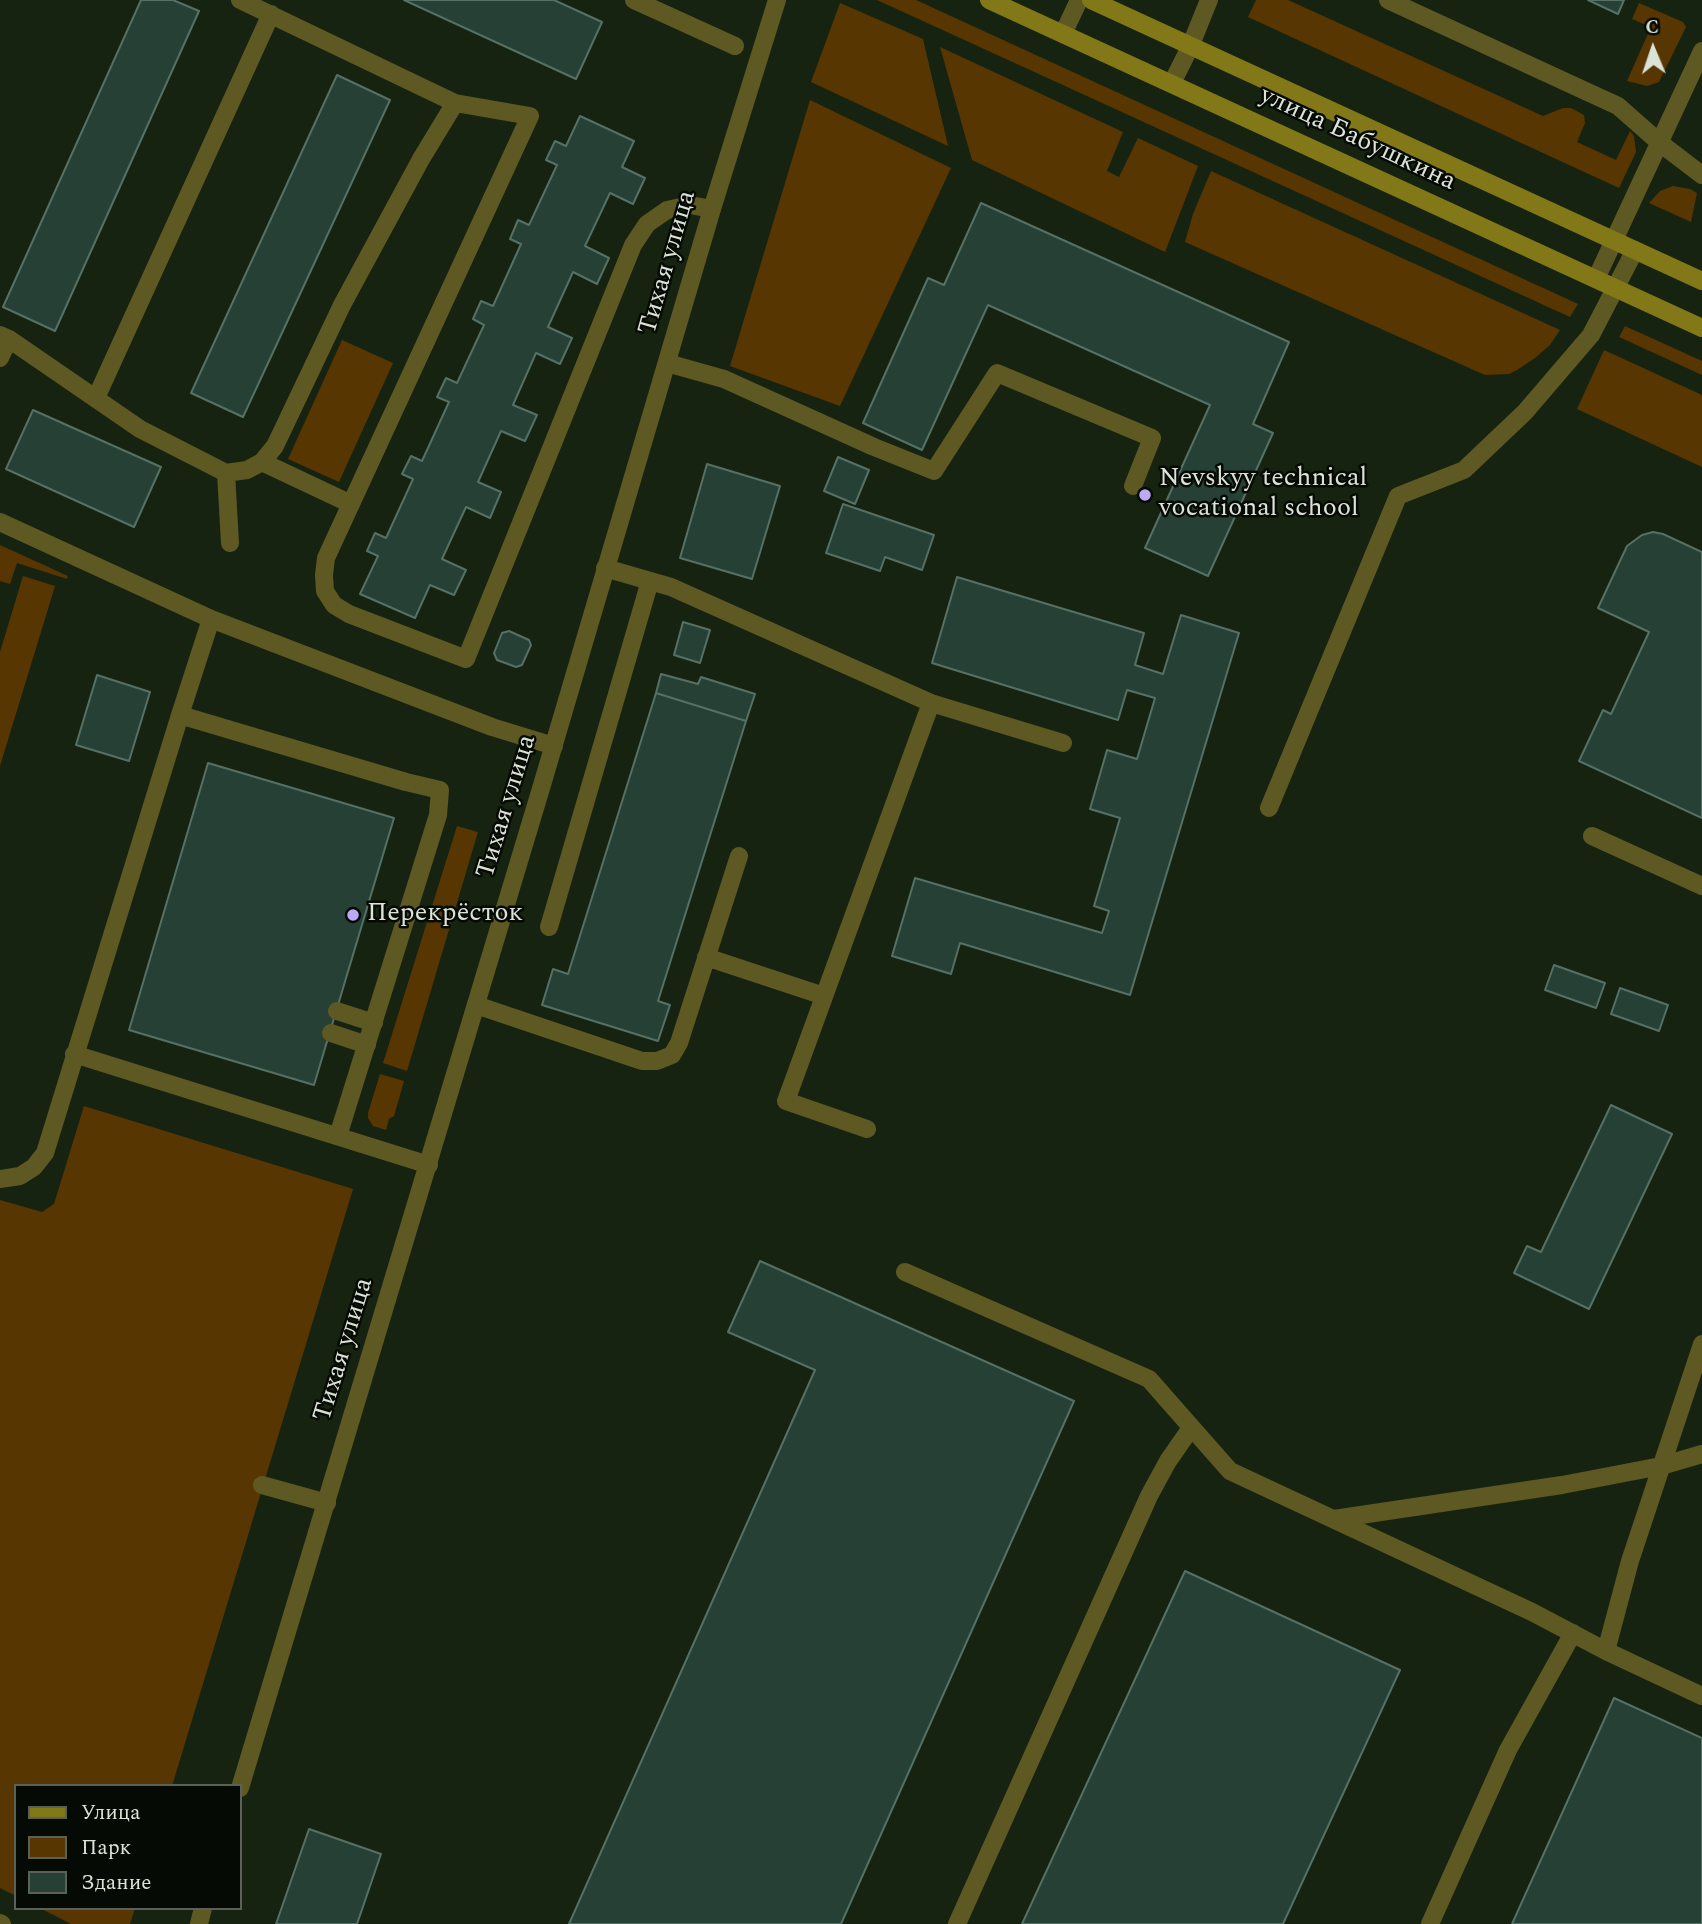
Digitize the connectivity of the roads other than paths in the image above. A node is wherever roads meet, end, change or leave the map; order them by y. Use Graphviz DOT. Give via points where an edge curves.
graph roads {
  1 [pos="240,0"];
  2 [pos="634,0"];
  3 [pos="777,0"];
  4 [pos="989,0"];
  5 [pos="1079,0"];
  6 [pos="1091,0"];
  7 [pos="1209,0"];
  8 [pos="1388,0"];
  9 [pos="271,14"];
  10 [pos="1063,33"];
  11 [pos="735,46"];
  12 [pos="1190,47"];
  13 [pos="1702,51"];
  14 [pos="1172,83"];
  15 [pos="455,103"];
  16 [pos="1660,142"];
  17 [pos="1702,175"];
  18 [pos="712,209"];
  19 [pos="1614,240"];
  20 [pos="1635,250"];
  21 [pos="1596,279"];
  22 [pos="1702,281"];
  23 [pos="1616,288"];
  24 [pos="1702,328"];
  25 [pos="4,337"];
  26 [pos="0,358"];
  27 [pos="667,363"];
  28 [pos="96,398"];
  29 [pos="262,462"];
  30 [pos="226,473"];
  31 [pos="1133,486"];
  32 [pos="351,504"];
  33 [pos="0,522"];
  34 [pos="230,543"];
  35 [pos="605,568"];
  36 [pos="650,581"];
  37 [pos="211,619"];
  38 [pos="931,703"];
  39 [pos="180,715"];
  40 [pos="1063,743"];
  41 [pos="554,746"];
  42 [pos="1269,808"];
  43 [pos="1592,836"];
  44 [pos="739,856"];
  45 [pos="1702,886"];
  46 [pos="549,927"];
  47 [pos="706,957"];
  48 [pos="824,996"];
  49 [pos="476,1005"];
  50 [pos="337,1011"];
  51 [pos="374,1023"];
  52 [pos="331,1033"];
  53 [pos="367,1045"];
  54 [pos="74,1054"];
  55 [pos="867,1129"];
  56 [pos="338,1136"];
  57 [pos="429,1165"];
  58 [pos="0,1179"];
  59 [pos="905,1272"];
  60 [pos="1702,1344"];
  61 [pos="1191,1428"];
  62 [pos="1702,1454"];
  63 [pos="1661,1466"];
  64 [pos="262,1485"];
  65 [pos="327,1503"];
  66 [pos="1333,1519"];
  67 [pos="1573,1633"];
  68 [pos="1605,1651"];
  69 [pos="1702,1696"];
  70 [pos="241,1784"];
  71 [pos="957,1924"];
  72 [pos="1430,1924"];
  1 -- 9 [label="street"];
  2 -- 11 [label="street"];
  3 -- 18 [label="street, Тихая улица"];
  4 -- 10 [label="main road, улица Бабушкина"];
  5 -- 10 [label="street"];
  6 -- 12 [label="main road, улица Бабушкина"];
  7 -- 12 [label="street"];
  8 -- 16 [label="street" via="1618,106"];
  9 -- 15 [label="street"];
  9 -- 28 [label="street"];
  10 -- 14 [label="main road, улица Бабушкина"];
  12 -- 14 [label="street"];
  12 -- 19 [label="main road, улица Бабушкина"];
  13 -- 16 [label="street"];
  14 -- 21 [label="main road, улица Бабушкина"];
  15 -- 29 [label="street" via="342,304 275,446"];
  15 -- 32 [label="street" via="530,116"];
  16 -- 17 [label="street"];
  16 -- 19 [label="street"];
  18 -- 27 [label="street, Тихая улица"];
  18 -- 32 [label="street" via="690,205 667,210 647,224 633,245 466,659 334,605 325,591 326,558"];
  19 -- 20 [label="main road, улица Бабушкина"];
  19 -- 21 [label="street"];
  20 -- 22 [label="main road, улица Бабушкина"];
  20 -- 23 [label="street"];
  21 -- 23 [label="main road, улица Бабушкина"];
  23 -- 24 [label="main road, улица Бабушкина"];
  23 -- 42 [label="street" via="1591,335 1525,412 1464,470 1398,496"];
  25 -- 26 [label="street"];
  25 -- 28 [label="street"];
  27 -- 31 [label="street" via="724,379 934,471 997,373 1152,438"];
  27 -- 35 [label="street, Тихая улица"];
  28 -- 30 [label="street" via="140,429"];
  29 -- 30 [label="street"];
  29 -- 32 [label="street"];
  30 -- 34 [label="street"];
  33 -- 37 [label="street"];
  35 -- 36 [label="street"];
  35 -- 41 [label="street, Тихая улица"];
  36 -- 38 [label="street"];
  36 -- 46 [label="street"];
  37 -- 39 [label="street"];
  37 -- 41 [label="street" via="492,727"];
  38 -- 40 [label="street"];
  38 -- 48 [label="street"];
  39 -- 51 [label="street" via="440,790 438,815"];
  39 -- 54 [label="street"];
  41 -- 49 [label="street, Тихая улица"];
  43 -- 45 [label="street"];
  44 -- 47 [label="street"];
  47 -- 48 [label="street"];
  47 -- 49 [label="street" via="679,1044 672,1055 657,1061"];
  48 -- 55 [label="street" via="786,1101"];
  49 -- 57 [label="street, Тихая улица"];
  50 -- 51 [label="street"];
  51 -- 53 [label="street"];
  52 -- 53 [label="street"];
  53 -- 56 [label="street"];
  54 -- 56 [label="street"];
  54 -- 58 [label="street" via="45,1153 20,1177"];
  56 -- 57 [label="street"];
  57 -- 65 [label="street, Тихая улица"];
  59 -- 61 [label="street" via="1149,1379"];
  60 -- 63 [label="street"];
  61 -- 66 [label="street" via="1230,1471"];
  61 -- 71 [label="street" via="1149,1496"];
  62 -- 63 [label="street"];
  63 -- 66 [label="street"];
  63 -- 68 [label="street"];
  64 -- 65 [label="street"];
  65 -- 70 [label="street, Тихая улица"];
  66 -- 67 [label="street"];
  67 -- 68 [label="street"];
  67 -- 72 [label="street" via="1508,1750"];
  68 -- 69 [label="street"];
}
